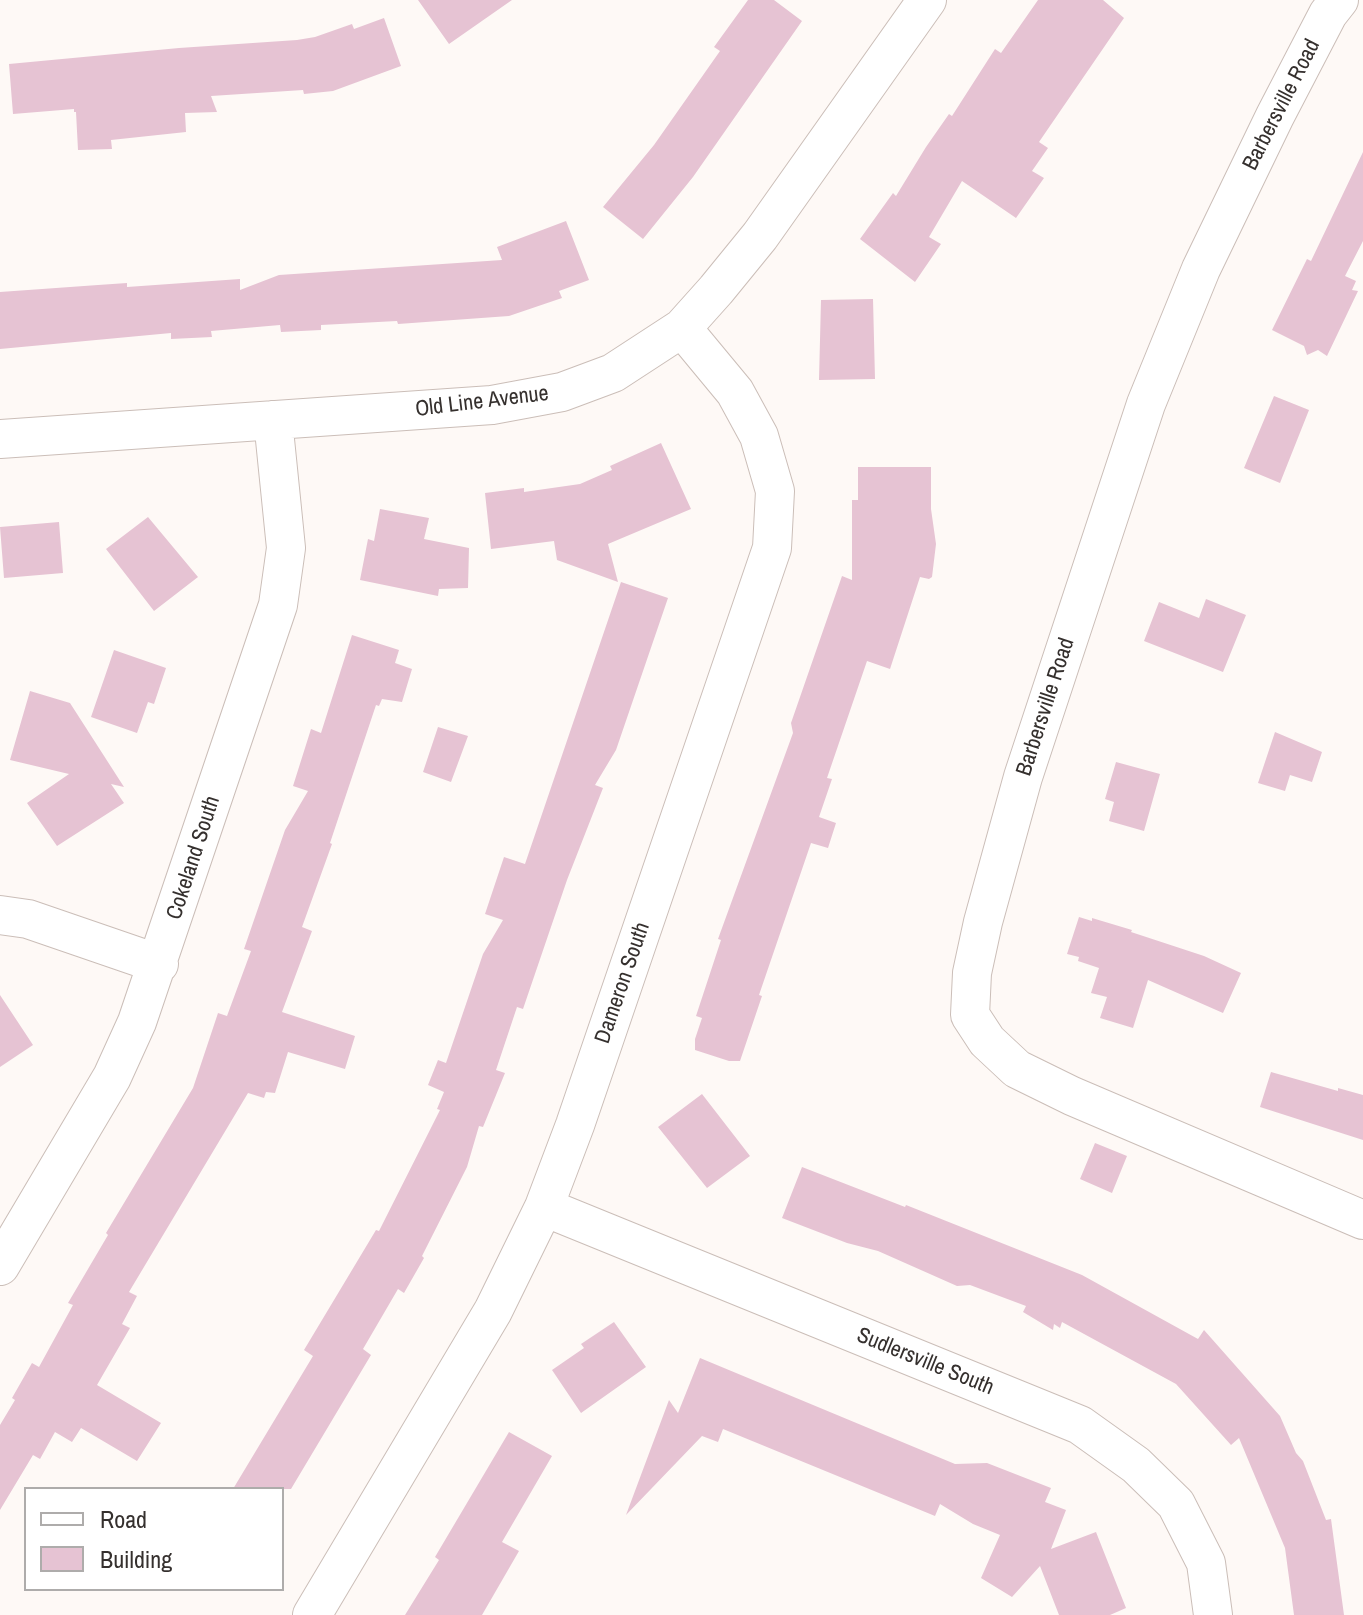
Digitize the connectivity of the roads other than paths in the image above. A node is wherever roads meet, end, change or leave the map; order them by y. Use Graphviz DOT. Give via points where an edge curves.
graph roads {
  1 [pos="927,0"];
  2 [pos="1339,0"];
  3 [pos="682,328"];
  4 [pos="273,420"];
  5 [pos="0,439"];
  6 [pos="0,915"];
  7 [pos="159,964"];
  8 [pos="544,1207"];
  9 [pos="1363,1220"];
  10 [pos="0,1266"];
  11 [pos="312,1615"];
  12 [pos="1213,1615"];
  1 -- 3 [label="street, Old Line Avenue" via="760,236"];
  2 -- 9 [label="street, Barbersville Road" via="1201,269 1146,404 1023,777 977,947 970,1015 987,1041 1017,1069"];
  3 -- 4 [label="street, Old Line Avenue" via="613,373 562,392 492,405"];
  3 -- 8 [label="street, Dameron South" via="735,392 759,436 775,491 772,548"];
  4 -- 5 [label="street, Old Line Avenue"];
  4 -- 7 [label="street, Cokeland South" via="286,548 278,605"];
  6 -- 7 [label="street" via="28,919"];
  7 -- 10 [label="street, Cokeland South" via="112,1077"];
  8 -- 11 [label="street, Dameron South" via="493,1311"];
  8 -- 12 [label="street, Sudlersville South" via="1080,1425 1136,1465 1176,1504 1206,1563"];
}
